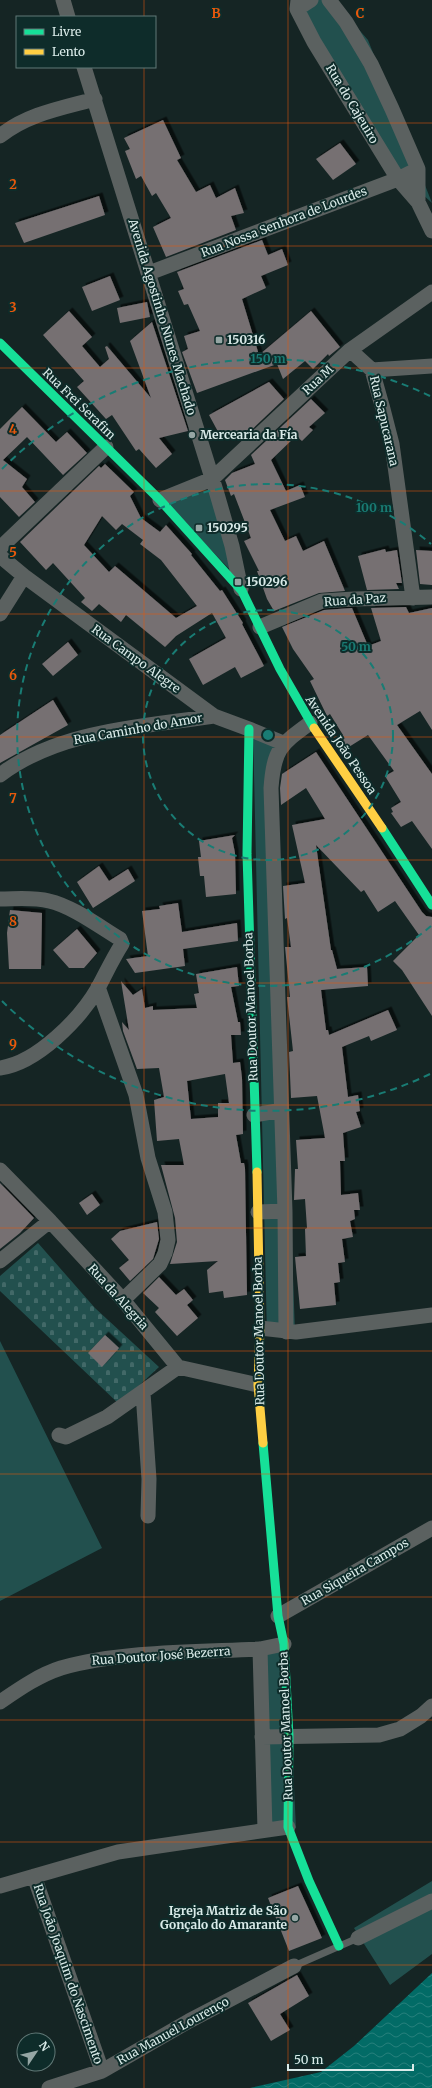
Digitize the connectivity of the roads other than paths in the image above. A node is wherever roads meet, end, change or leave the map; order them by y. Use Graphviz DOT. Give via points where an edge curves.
graph roads {
  1 [pos="63,0"];
  2 [pos="311,0"];
  3 [pos="329,0"];
  4 [pos="297,5"];
  5 [pos="68,16"];
  6 [pos="84,68"];
  7 [pos="95,99"];
  8 [pos="0,136"];
  9 [pos="418,169"];
  10 [pos="398,179"];
  11 [pos="418,202"];
  12 [pos="432,232"];
  13 [pos="149,273"];
  14 [pos="432,292"];
  15 [pos="0,343"];
  16 [pos="350,350"];
  17 [pos="432,366"];
  18 [pos="372,370"];
  19 [pos="106,447"];
  20 [pos="212,479"];
  21 [pos="160,500"];
  22 [pos="0,548"];
  23 [pos="0,556"];
  24 [pos="24,576"];
  25 [pos="242,591"];
  26 [pos="432,597"];
  27 [pos="413,598"];
  28 [pos="0,614"];
  29 [pos="260,627"];
  30 [pos="214,716"];
  31 [pos="310,723"];
  32 [pos="249,729"];
  33 [pos="283,743"];
  34 [pos="0,775"];
  35 [pos="0,898"];
  36 [pos="432,905"];
  37 [pos="98,987"];
  38 [pos="278,1010"];
  39 [pos="251,1013"];
  40 [pos="0,1068"];
  41 [pos="282,1110"];
  42 [pos="254,1115"];
  43 [pos="0,1170"];
  44 [pos="285,1211"];
  45 [pos="258,1212"];
  46 [pos="50,1221"];
  47 [pos="0,1261"];
  48 [pos="123,1300"];
  49 [pos="432,1315"];
  50 [pos="260,1328"];
  51 [pos="286,1332"];
  52 [pos="178,1366"];
  53 [pos="258,1385"];
  54 [pos="143,1393"];
  55 [pos="59,1435"];
  56 [pos="148,1516"];
  57 [pos="432,1528"];
  58 [pos="278,1616"];
  59 [pos="284,1644"];
  60 [pos="260,1649"];
  61 [pos="0,1702"];
  62 [pos="432,1706"];
  63 [pos="289,1736"];
  64 [pos="262,1737"];
  65 [pos="288,1827"];
  66 [pos="265,1830"];
  67 [pos="34,1876"];
  68 [pos="0,1886"];
  69 [pos="432,1901"];
  70 [pos="358,1938"];
  71 [pos="339,1946"];
  72 [pos="294,1966"];
  73 [pos="102,2071"];
  74 [pos="49,2088"];
  1 -- 5 [label="street"];
  2 -- 4 [label="street"];
  3 -- 9 [label="street, Rua do Cajeuiro" via="346,22 371,64"];
  4 -- 10 [label="street, Rua do Cajeuiro" via="333,74"];
  6 -- 7 [label="street, Avenida Agostinho Nunes Machado"];
  7 -- 8 [label="street" via="44,112"];
  7 -- 13 [label="street, Avenida Agostinho Nunes Machado"];
  9 -- 10 [label="street, Rua Nossa Senhora de Lourdes"];
  9 -- 11 [label="street, Rua do Cajeuiro"];
  10 -- 11 [label="street, Rua do Cajeuiro"];
  10 -- 13 [label="street, Rua Nossa Senhora de Lourdes"];
  11 -- 12 [label="street, Rua do Cajeuiro"];
  13 -- 20 [label="street, Avenida Agostinho Nunes Machado"];
  14 -- 16 [label="street, Rua M"];
  15 -- 19 [label="street, Rua Frei Serafim"];
  16 -- 18 [label="street, Rua Sapucarana"];
  16 -- 20 [label="street, Rua M"];
  17 -- 18 [label="street"];
  18 -- 27 [label="street, Rua Sapucarana" via="392,444"];
  19 -- 21 [label="street, Rua Frei Serafim"];
  19 -- 22 [label="street"];
  20 -- 21 [label="street"];
  20 -- 25 [label="street, Avenida Agostinho Nunes Machado"];
  21 -- 25 [label="street, Avenida João Pessoa"];
  23 -- 24 [label="street, Rua Campo Alegre"];
  24 -- 28 [label="street"];
  24 -- 30 [label="street, Rua Campo Alegre"];
  25 -- 29 [label="street, Avenida João Pessoa"];
  26 -- 27 [label="street, Rua da Paz"];
  27 -- 29 [label="street, Rua da Paz" via="322,601"];
  29 -- 31 [label="street, Avenida João Pessoa" via="280,670"];
  30 -- 32 [label="street, Rua Campo Alegre"];
  30 -- 34 [label="street, Rua Caminho do Amor" via="81,737 18,761"];
  31 -- 33 [label="street"];
  31 -- 36 [label="street, Avenida João Pessoa" via="350,779"];
  32 -- 33 [label="street, Rua Campo Alegre"];
  32 -- 39 [label="street, Rua Doutor Manoel Borba" via="247,854"];
  33 -- 38 [label="street" via="275,761 270,788"];
  35 -- 37 [label="street" via="51,901 120,940 122,944"];
  37 -- 40 [label="street" via="72,1022 59,1034 31,1057"];
  37 -- 48 [label="street" via="136,1095 148,1158 165,1212 168,1240 160,1264"];
  38 -- 39 [label="street"];
  38 -- 41 [label="street"];
  39 -- 42 [label="street, Rua Doutor Manoel Borba"];
  41 -- 42 [label="street"];
  41 -- 44 [label="street"];
  42 -- 45 [label="street, Rua Doutor Manoel Borba"];
  43 -- 46 [label="street, Rua da Alegria"];
  44 -- 45 [label="street"];
  44 -- 51 [label="street"];
  45 -- 50 [label="street, Rua Doutor Manoel Borba"];
  46 -- 47 [label="street"];
  46 -- 48 [label="street, Rua da Alegria"];
  48 -- 52 [label="street, Rua da Alegria"];
  49 -- 51 [label="street"];
  50 -- 51 [label="street"];
  50 -- 53 [label="street, Rua Doutor Manoel Borba"];
  52 -- 53 [label="street"];
  52 -- 54 [label="street"];
  53 -- 58 [label="street, Rua Doutor Manoel Borba"];
  54 -- 55 [label="street" via="108,1417 66,1437"];
  54 -- 56 [label="street" via="149,1479"];
  57 -- 58 [label="street, Rua Siqueira Campos"];
  58 -- 59 [label="street, Rua Doutor Manoel Borba"];
  59 -- 60 [label="street, Rua Doutor José Bezerra"];
  59 -- 63 [label="street, Rua Doutor Manoel Borba"];
  60 -- 61 [label="street, Rua Doutor José Bezerra" via="97,1660 59,1669 25,1685"];
  60 -- 64 [label="street"];
  62 -- 63 [label="street" via="400,1729 378,1735"];
  63 -- 64 [label="street"];
  63 -- 65 [label="street, Rua Doutor Manoel Borba"];
  64 -- 66 [label="street"];
  65 -- 66 [label="street"];
  65 -- 71 [label="street, Rua Doutor Manoel Borba"];
  66 -- 67 [label="street" via="118,1852"];
  67 -- 68 [label="street"];
  67 -- 73 [label="street, Rua João Joaquim do Nascimento"];
  69 -- 70 [label="street"];
  70 -- 71 [label="lane"];
  71 -- 72 [label="lane"];
  72 -- 73 [label="street, Rua Manuel Lourenço" via="189,2021"];
  73 -- 74 [label="street, Rua Manuel Lourenço"];
}
